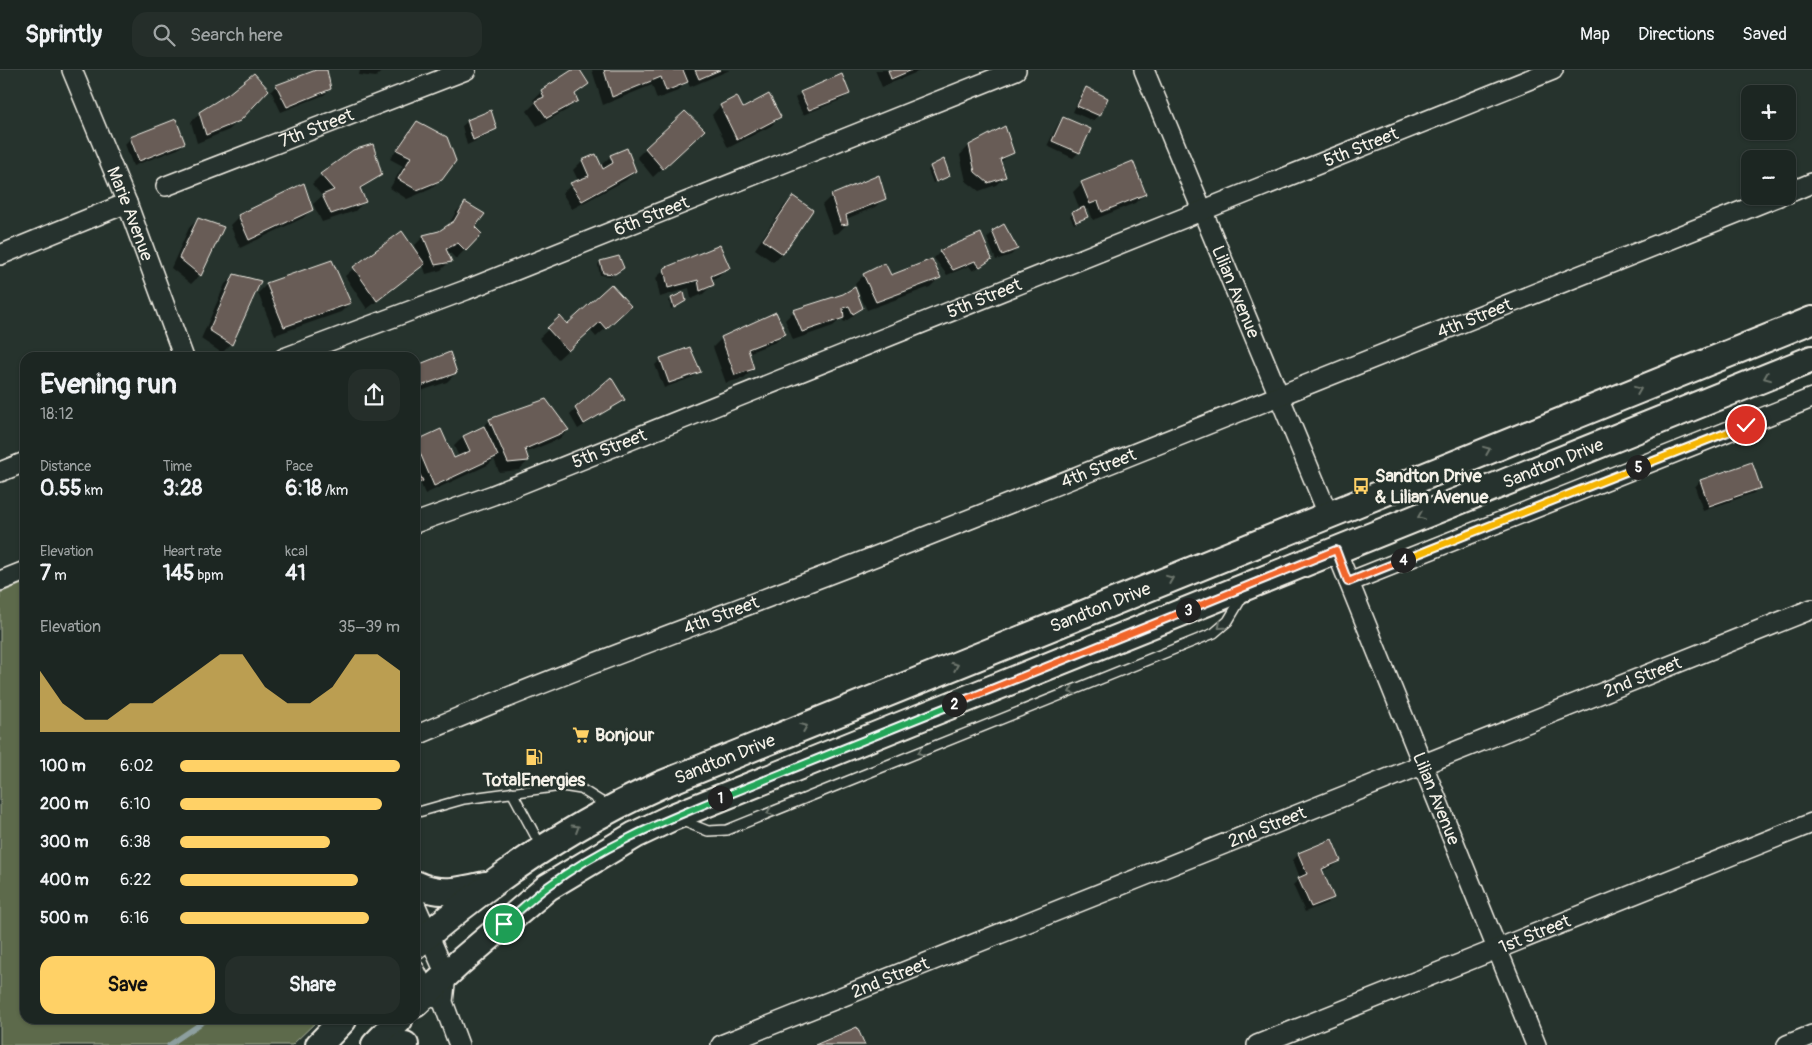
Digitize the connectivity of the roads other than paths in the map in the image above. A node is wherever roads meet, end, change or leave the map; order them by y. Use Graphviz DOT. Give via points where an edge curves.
graph roads {
  1 [pos="72,70"];
  2 [pos="466,70"];
  3 [pos="1016,70"];
  4 [pos="1144,70"];
  5 [pos="1553,70"];
  6 [pos="1812,183"];
  7 [pos="166,186"];
  8 [pos="1796,190"];
  9 [pos="127,203"];
  10 [pos="1756,205"];
  11 [pos="1201,210"];
  12 [pos="0,255"];
  13 [pos="1812,320"];
  14 [pos="182,352"];
  15 [pos="300,352"];
  16 [pos="1812,359"];
  17 [pos="1278,396"];
  18 [pos="1812,398"];
  19 [pos="20,464"];
  20 [pos="0,472"];
  21 [pos="1328,514"];
  22 [pos="420,520"];
  23 [pos="1336,550"];
  24 [pos="20,573"];
  25 [pos="0,581"];
  26 [pos="1348,582"];
  27 [pos="1812,609"];
  28 [pos="420,734"];
  29 [pos="1422,765"];
  30 [pos="512,792"];
  31 [pos="610,808"];
  32 [pos="420,812"];
  33 [pos="1812,823"];
  34 [pos="542,848"];
  35 [pos="491,883"];
  36 [pos="420,886"];
  37 [pos="422,940"];
  38 [pos="1498,948"];
  39 [pos="446,975"];
  40 [pos="420,982"];
  41 [pos="428,1000"];
  42 [pos="339,1024"];
  43 [pos="396,1024"];
  44 [pos="1812,1035"];
  45 [pos="319,1045"];
  46 [pos="375,1045"];
  47 [pos="459,1045"];
  48 [pos="721,1045"];
  49 [pos="1256,1045"];
  50 [pos="1536,1045"];
  51 [pos="1787,1045"];
  1 -- 9 [label="street, Marie Avenue"];
  2 -- 7 [label="street, 7th Street"];
  3 -- 15 [label="street, 6th Street" via="466,290"];
  4 -- 11 [label="street, Lilian Avenue"];
  5 -- 11 [label="street, 5th Street"];
  6 -- 8 [label="street"];
  9 -- 12 [label="street"];
  9 -- 14 [label="street, Marie Avenue"];
  10 -- 17 [label="street, 4th Street"];
  11 -- 17 [label="street, Lilian Avenue"];
  11 -- 22 [label="street, 5th Street" via="492,495"];
  21 -- 13 [label="main road, Sandton Drive, one-way"];
  16 -- 23 [label="main road, Sandton Drive, one-way"];
  17 -- 21 [label="street, Lilian Avenue"];
  17 -- 28 [label="street, 4th Street"];
  18 -- 26 [label="street"];
  19 -- 20 [label="street"];
  31 -- 21 [label="main road, Sandton Drive, one-way"];
  23 -- 26 [label="street, Lilian Avenue"];
  23 -- 39 [label="main road, Sandton Drive, one-way" via="672,817 635,835 548,887"];
  24 -- 25 [label="street"];
  26 -- 29 [label="street, Lilian Avenue"];
  27 -- 29 [label="street, 2nd Street"];
  29 -- 38 [label="street, Lilian Avenue"];
  29 -- 48 [label="street, 2nd Street"];
  30 -- 31 [label="lane" via="572,786"];
  30 -- 32 [label="lane" via="464,799"];
  30 -- 34 [label="lane"];
  34 -- 31 [label="main road, Sandton Drive, one-way"];
  33 -- 38 [label="street, 1st Street"];
  34 -- 35 [label="main road, Sandton Drive"];
  35 -- 36 [label="main road" via="450,892 434,892"];
  35 -- 37 [label="main road, Sandton Drive"];
  37 -- 39 [label="street"];
  38 -- 49 [label="street, 1st Street"];
  38 -- 50 [label="street, Lilian Avenue"];
  39 -- 41 [label="main road, Sandton Drive"];
  40 -- 41 [label="street"];
  41 -- 47 [label="street"];
  42 -- 45 [label="main road"];
  43 -- 46 [label="main road"];
  44 -- 51 [label="street"];
}
